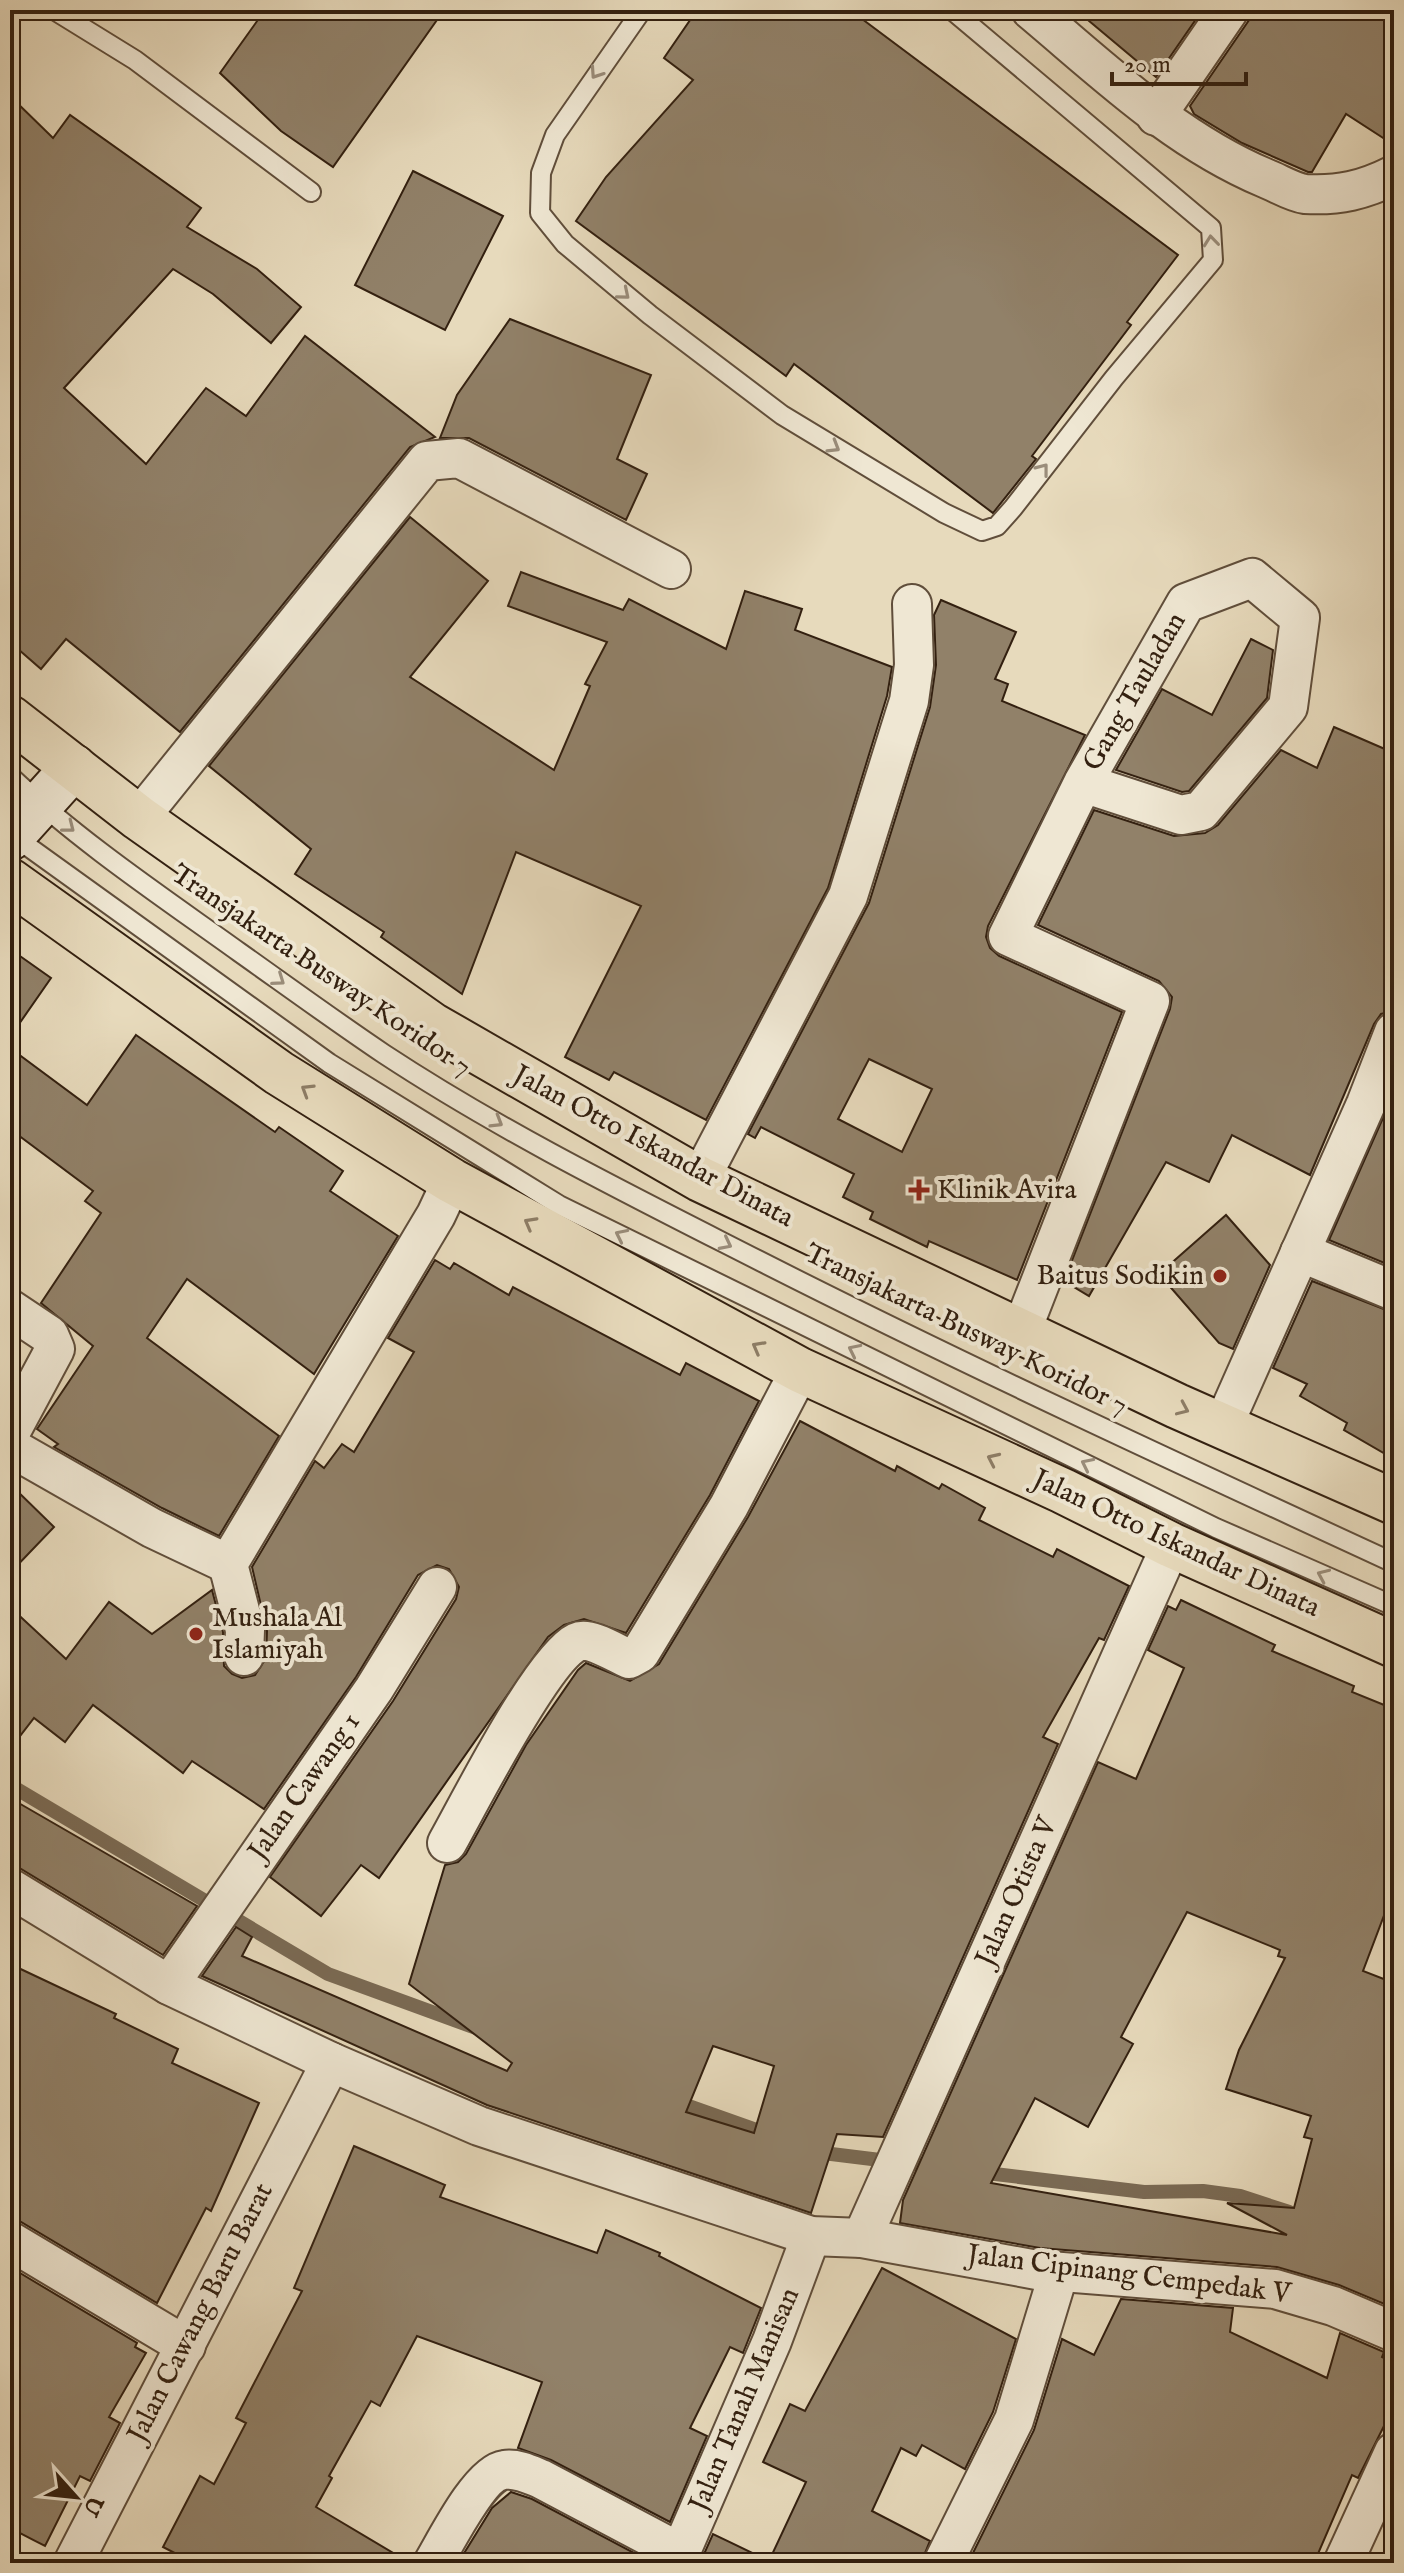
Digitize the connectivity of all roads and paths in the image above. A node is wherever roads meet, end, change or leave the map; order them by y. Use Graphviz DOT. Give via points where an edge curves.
graph roads {
  1 [pos="54,10"];
  2 [pos="642,10"];
  3 [pos="952,10"];
  4 [pos="1031,10"];
  5 [pos="1229,10"];
  6 [pos="1156,116"];
  7 [pos="1394,175"];
  8 [pos="311,192"];
  9 [pos="671,569"];
  10 [pos="912,604"];
  11 [pos="10,718"];
  12 [pos="74,767"];
  13 [pos="1083,783"];
  14 [pos="16,817"];
  15 [pos="139,818"];
  16 [pos="10,881"];
  17 [pos="1394,1032"];
  18 [pos="700,1179"];
  19 [pos="452,1181"];
  20 [pos="1300,1252"];
  21 [pos="1394,1291"];
  22 [pos="10,1309"];
  23 [pos="1021,1332"];
  24 [pos="800,1370"];
  25 [pos="1223,1426"];
  26 [pos="10,1433"];
  27 [pos="10,1447"];
  28 [pos="1394,1502"];
  29 [pos="1171,1545"];
  30 [pos="1394,1563"];
  31 [pos="228,1564"];
  32 [pos="437,1587"];
  33 [pos="1394,1606"];
  34 [pos="1394,1645"];
  35 [pos="244,1656"];
  36 [pos="447,1843"];
  37 [pos="10,1888"];
  38 [pos="169,1985"];
  39 [pos="331,2062"];
  40 [pos="811,2236"];
  41 [pos="862,2238"];
  42 [pos="10,2241"];
  43 [pos="1059,2272"];
  44 [pos="1394,2332"];
  45 [pos="186,2346"];
  46 [pos="1394,2452"];
  47 [pos="678,2558"];
  48 [pos="73,2563"];
  49 [pos="433,2563"];
  50 [pos="943,2563"];
  51 [pos="1343,2563"];
  1 -- 8 [label="lane" via="135,60"];
  2 -- 3 [label="lane, one-way" via="555,135 541,173 540,213 565,244 650,315 782,415 982,531 997,526 1013,508 1213,260 1211,228"];
  4 -- 6 [label="street"];
  5 -- 6 [label="street"];
  6 -- 7 [label="street" via="1234,165 1301,194 1364,190"];
  9 -- 15 [label="street" via="459,458 427,461"];
  10 -- 18 [label="street" via="909,701 848,896"];
  11 -- 12 [label="main road, Jalan Otto Iskandar Dinata"];
  12 -- 14 [label="street"];
  12 -- 15 [label="main road, Jalan Otto Iskandar Dinata"];
  13 -- 13 [label="street, Gang Tauladan" via="1186,603 1252,578 1300,618 1288,707 1201,811 1181,815"];
  13 -- 23 [label="street, Gang Tauladan" via="1008,936 1150,1001"];
  14 -- 30 [label="lane, Transjakarta Busway Koridor 7, one-way" via="139,880 384,1054 509,1130 841,1302"];
  33 -- 14 [label="lane, one-way" via="1216,1528 559,1205 329,1063"];
  15 -- 18 [label="main road, Jalan Otto Iskandar Dinata" via="432,1025"];
  19 -- 16 [label="main road, Jalan Otto Iskandar Dinata, one-way" via="279,1073"];
  17 -- 20 [label="street"];
  18 -- 23 [label="main road, Jalan Otto Iskandar Dinata"];
  24 -- 19 [label="main road, Jalan Otto Iskandar Dinata, one-way"];
  19 -- 31 [label="street"];
  20 -- 21 [label="street"];
  20 -- 25 [label="street"];
  22 -- 26 [label="street" via="49,1335 55,1349"];
  23 -- 25 [label="main road, Jalan Otto Iskandar Dinata, one-way"];
  29 -- 24 [label="main road, Jalan Otto Iskandar Dinata, one-way"];
  24 -- 36 [label="street" via="729,1506 640,1653 629,1659 586,1641 569,1650 538,1685"];
  25 -- 28 [label="main road, Jalan Otto Iskandar Dinata"];
  27 -- 31 [label="street" via="152,1528"];
  29 -- 34 [label="main road, Jalan Otto Iskandar Dinata"];
  29 -- 41 [label="street, Jalan Otista V"];
  31 -- 35 [label="street" via="245,1630"];
  32 -- 38 [label="street, Jalan Cawang 1" via="374,1689"];
  37 -- 38 [label="street"];
  38 -- 39 [label="street"];
  39 -- 40 [label="street" via="479,2126"];
  39 -- 45 [label="street, Jalan Cawang Baru Barat"];
  40 -- 41 [label="street, Jalan Cipinang Cempedak V"];
  40 -- 47 [label="street, Jalan Tanah Manisan" via="772,2341"];
  41 -- 43 [label="street, Jalan Cipinang Cempedak V"];
  42 -- 45 [label="street"];
  43 -- 44 [label="street, Jalan Cipinang Cempedak V" via="1275,2289"];
  43 -- 50 [label="street" via="1014,2420"];
  45 -- 48 [label="street, Jalan Cawang Baru Barat"];
  46 -- 51 [label="street"];
  47 -- 49 [label="street" via="532,2475 504,2470 488,2476"];
}
